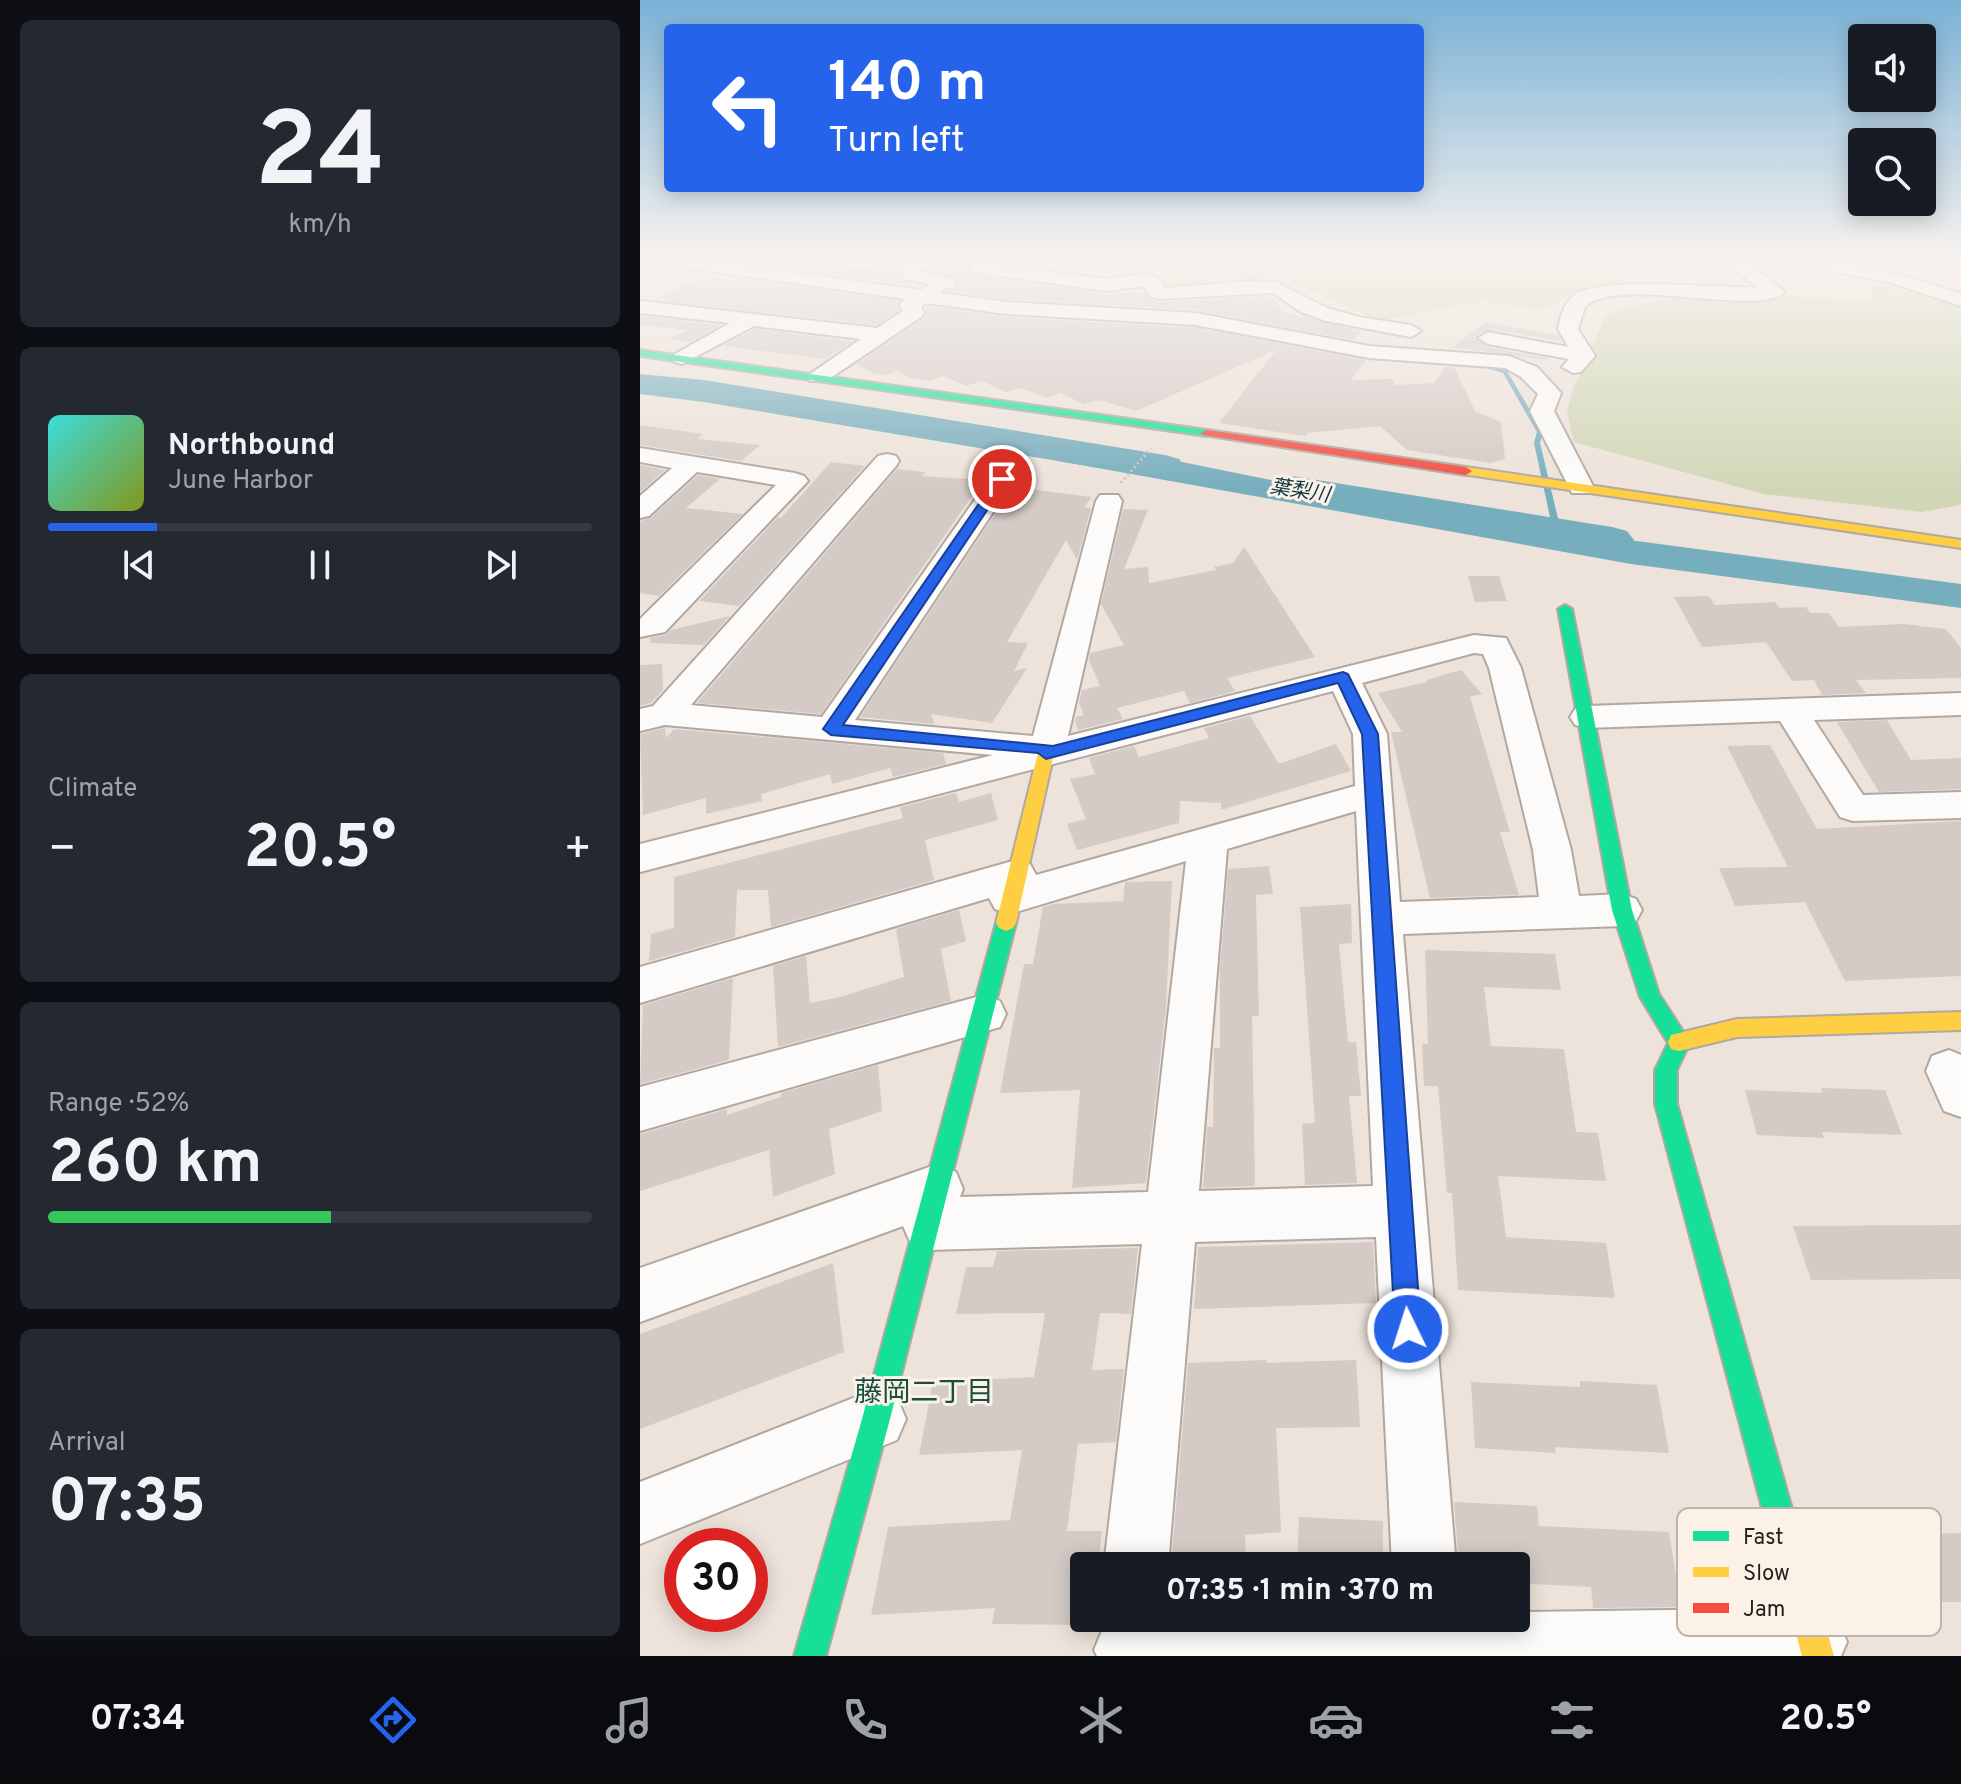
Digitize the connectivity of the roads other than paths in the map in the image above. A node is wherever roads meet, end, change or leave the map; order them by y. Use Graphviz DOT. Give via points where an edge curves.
graph roads {
  1 [pos="725,334"];
  2 [pos="875,334"];
  3 [pos="1276,334"];
  4 [pos="1571,334"];
  5 [pos="881,335"];
  6 [pos="1463,335"];
  7 [pos="640,353"];
  8 [pos="1584,356"];
  9 [pos="682,358"];
  10 [pos="818,376"];
  11 [pos="1550,393"];
  12 [pos="640,455"];
  13 [pos="887,461"];
  14 [pos="692,463"];
  15 [pos="1002,479"];
  16 [pos="1581,488"];
  17 [pos="1115,492"];
  18 [pos="640,510"];
  19 [pos="1961,544"];
  20 [pos="1565,609"];
  21 [pos="640,628"];
  22 [pos="1343,677"];
  23 [pos="1961,704"];
  24 [pos="1790,710"];
  25 [pos="652,717"];
  26 [pos="1587,717"];
  27 [pos="831,729"];
  28 [pos="1046,751"];
  29 [pos="1374,793"];
  30 [pos="1961,805"];
  31 [pos="1208,841"];
  32 [pos="640,858"];
  33 [pos="1013,886"];
  34 [pos="1622,910"];
  35 [pos="1562,913"];
  36 [pos="1381,919"];
  37 [pos="640,985"];
  38 [pos="984,1014"];
  39 [pos="1961,1021"];
  40 [pos="1679,1042"];
  41 [pos="640,1109"];
  42 [pos="933,1206"];
  43 [pos="1400,1211"];
  44 [pos="1172,1217"];
  45 [pos="640,1295"];
  46 [pos="876,1419"];
  47 [pos="1777,1508"];
  48 [pos="640,1513"];
  49 [pos="1137,1552"];
  50 [pos="1423,1552"];
  51 [pos="1429,1632"];
  52 [pos="1128,1641"];
  53 [pos="1816,1649"];
  54 [pos="810,1656"];
  1 -- 9 [label="street"];
  2 -- 5 [label="street"];
  3 -- 11 [label="street" via="1369,352 1509,362 1529,372"];
  4 -- 8 [label="street"];
  5 -- 10 [label="street"];
  6 -- 8 [label="street"];
  7 -- 9 [label="street"];
  8 -- 11 [label="street"];
  9 -- 10 [label="street"];
  10 -- 16 [label="street"];
  11 -- 16 [label="street" via="1542,411"];
  12 -- 14 [label="street"];
  13 -- 25 [label="street"];
  14 -- 18 [label="street"];
  14 -- 21 [label="street" via="795,481 654,625"];
  15 -- 27 [label="street"];
  16 -- 19 [label="street"];
  17 -- 28 [label="street"];
  20 -- 26 [label="street"];
  22 -- 28 [label="street"];
  22 -- 29 [label="street" via="1370,734"];
  22 -- 35 [label="street" via="1474,644 1495,645 1552,850"];
  23 -- 24 [label="street"];
  24 -- 26 [label="street"];
  24 -- 30 [label="street" via="1853,808"];
  25 -- 27 [label="street"];
  26 -- 34 [label="street"];
  27 -- 28 [label="street"];
  28 -- 32 [label="street"];
  28 -- 33 [label="street"];
  29 -- 31 [label="street"];
  29 -- 36 [label="street"];
  31 -- 33 [label="street"];
  31 -- 44 [label="street"];
  33 -- 37 [label="street"];
  33 -- 38 [label="street"];
  34 -- 35 [label="street"];
  34 -- 40 [label="street" via="1650,997"];
  35 -- 36 [label="street"];
  36 -- 43 [label="street"];
  38 -- 41 [label="street"];
  38 -- 42 [label="street"];
  39 -- 40 [label="street" via="1737,1028"];
  40 -- 47 [label="street" via="1666,1070 1666,1104"];
  42 -- 44 [label="street"];
  42 -- 45 [label="street"];
  42 -- 46 [label="street"];
  43 -- 44 [label="street"];
  43 -- 50 [label="street"];
  44 -- 49 [label="street"];
  46 -- 48 [label="street"];
  46 -- 54 [label="street"];
  51 -- 52 [label="street"];
  51 -- 53 [label="street"];
}
